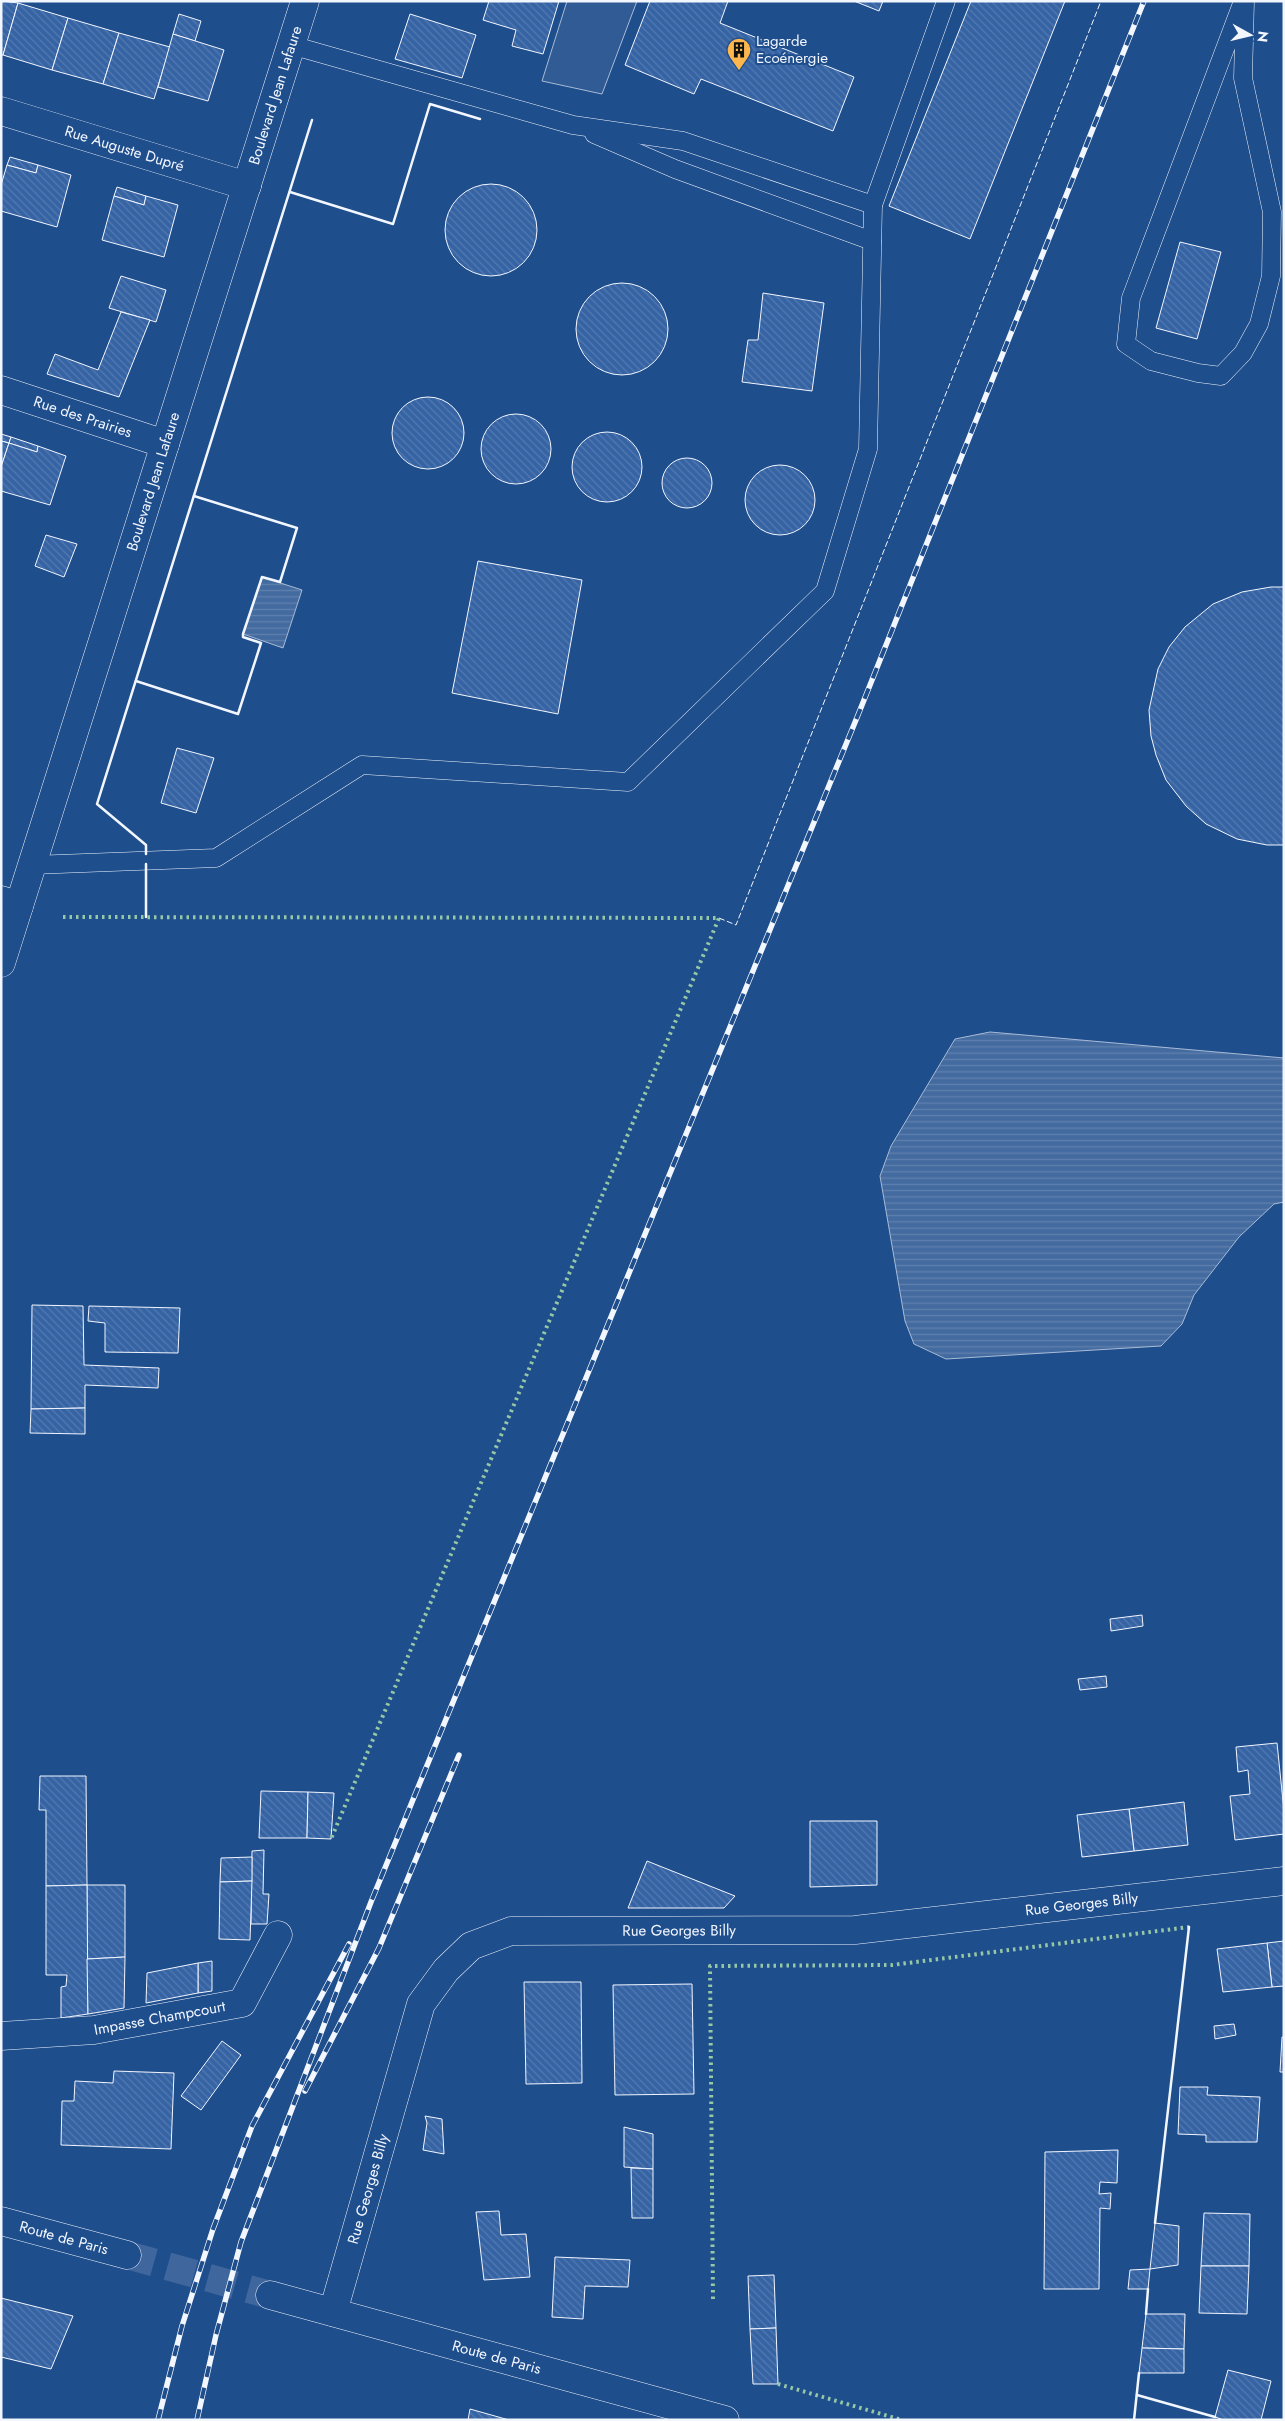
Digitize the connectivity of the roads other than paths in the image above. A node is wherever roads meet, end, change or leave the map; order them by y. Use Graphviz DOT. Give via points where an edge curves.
graph roads {
  1 [pos="305,1"];
  2 [pos="946,1"];
  3 [pos="1244,1"];
  4 [pos="291,46"];
  5 [pos="1,111"];
  6 [pos="573,125"];
  7 [pos="246,186"];
  8 [pos="873,205"];
  9 [pos="872,241"];
  10 [pos="1,390"];
  11 [pos="165,444"];
  12 [pos="32,864"];
  13 [pos="10,903"];
  14 [pos="1,963"];
  15 [pos="1284,1881"];
  16 [pos="278,1936"];
  17 [pos="1,2036"];
  18 [pos="1,2221"];
  19 [pos="127,2255"];
  20 [pos="270,2295"];
  21 [pos="333,2312"];
  22 [pos="724,2420"];
  1 -- 4 [label="street, Boulevard Jean Lafaure"];
  2 -- 8 [label="lane"];
  3 -- 3 [label="lane" via="1243,78 1272,212 1271,276 1258,324 1243,353 1221,376 1151,361 1126,344 1131,298"];
  4 -- 6 [label="lane"];
  4 -- 7 [label="street, Boulevard Jean Lafaure"];
  5 -- 7 [label="street, Rue Auguste Dupré"];
  6 -- 8 [label="lane" via="683,141"];
  6 -- 9 [label="lane" via="675,169"];
  7 -- 11 [label="street, Boulevard Jean Lafaure"];
  8 -- 9 [label="lane"];
  9 -- 12 [label="lane" via="868,449 825,590 628,782 362,765 216,858"];
  10 -- 11 [label="street, Rue des Prairies"];
  11 -- 12 [label="street, Boulevard Jean Lafaure"];
  12 -- 13 [label="street, Boulevard Jean Lafaure"];
  13 -- 14 [label="street, Boulevard Jean Lafaure"];
  15 -- 21 [label="street, Rue Georges Billy" via="855,1930 511,1931 471,1946 446,1970 422,2004"];
  16 -- 17 [label="street, Impasse Champcourt" via="242,2003 94,2030"];
  18 -- 19 [label="street, Route de Paris"];
  20 -- 21 [label="street, Route de Paris"];
  21 -- 22 [label="street, Route de Paris"];
}
